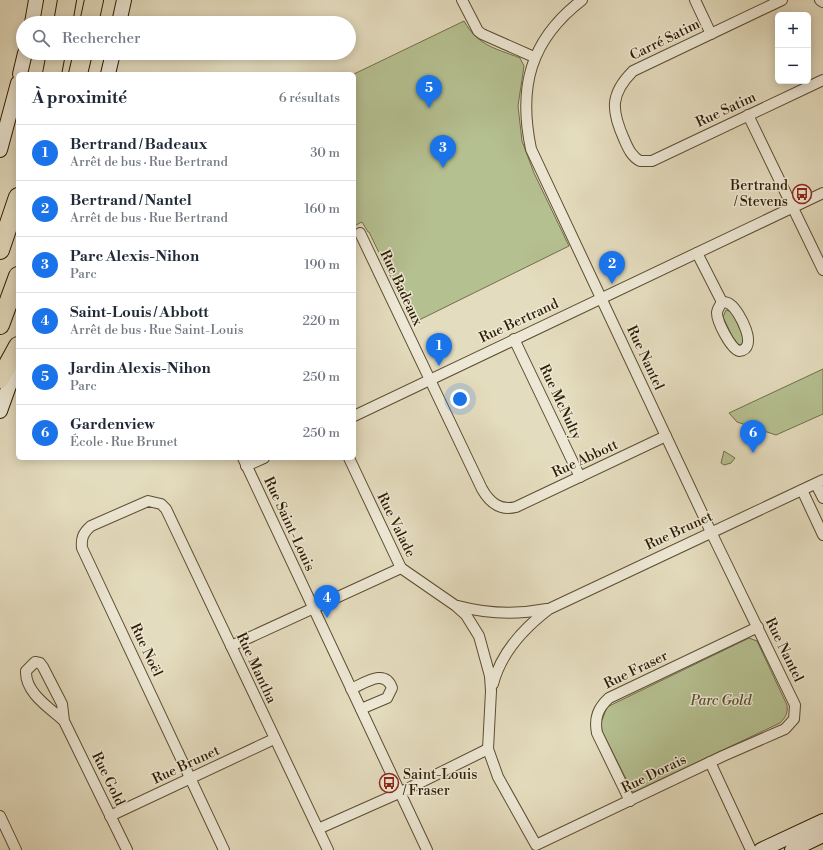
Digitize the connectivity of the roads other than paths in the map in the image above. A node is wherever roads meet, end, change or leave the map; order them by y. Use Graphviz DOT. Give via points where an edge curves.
graph roads {
  1 [pos="36,0"];
  2 [pos="67,0"];
  3 [pos="94,0"];
  4 [pos="124,0"];
  5 [pos="462,0"];
  6 [pos="582,0"];
  7 [pos="694,0"];
  8 [pos="782,0"];
  9 [pos="820,0"];
  10 [pos="823,2"];
  11 [pos="33,16"];
  12 [pos="64,16"];
  13 [pos="91,16"];
  14 [pos="121,16"];
  15 [pos="711,34"];
  16 [pos="534,57"];
  17 [pos="23,60"];
  18 [pos="55,60"];
  19 [pos="81,60"];
  20 [pos="111,60"];
  21 [pos="20,72"];
  22 [pos="52,72"];
  23 [pos="78,72"];
  24 [pos="108,72"];
  25 [pos="823,80"];
  26 [pos="16,90"];
  27 [pos="748,115"];
  28 [pos="1,143"];
  29 [pos="640,161"];
  30 [pos="823,192"];
  31 [pos="16,203"];
  32 [pos="792,207"];
  33 [pos="360,233"];
  34 [pos="0,250"];
  35 [pos="697,253"];
  36 [pos="823,270"];
  37 [pos="16,281"];
  38 [pos="602,298"];
  39 [pos="722,302"];
  40 [pos="0,325"];
  41 [pos="514,339"];
  42 [pos="16,350"];
  43 [pos="16,367"];
  44 [pos="0,379"];
  45 [pos="430,380"];
  46 [pos="0,411"];
  47 [pos="356,415"];
  48 [pos="666,436"];
  49 [pos="254,460"];
  50 [pos="350,460"];
  51 [pos="244,462"];
  52 [pos="580,477"];
  53 [pos="820,482"];
  54 [pos="802,490"];
  55 [pos="823,498"];
  56 [pos="155,502"];
  57 [pos="516,507"];
  58 [pos="711,532"];
  59 [pos="823,535"];
  60 [pos="401,568"];
  61 [pos="456,606"];
  62 [pos="313,607"];
  63 [pos="549,609"];
  64 [pos="758,628"];
  65 [pos="231,646"];
  66 [pos="351,689"];
  67 [pos="491,691"];
  68 [pos="361,709"];
  69 [pos="64,721"];
  70 [pos="785,729"];
  71 [pos="274,739"];
  72 [pos="488,749"];
  73 [pos="710,762"];
  74 [pos="191,778"];
  75 [pos="399,793"];
  76 [pos="630,801"];
  77 [pos="0,816"];
  78 [pos="110,816"];
  79 [pos="823,821"];
  80 [pos="318,829"];
  81 [pos="823,835"];
  82 [pos="536,845"];
  83 [pos="16,850"];
  84 [pos="127,850"];
  85 [pos="224,850"];
  86 [pos="328,850"];
  87 [pos="427,850"];
  88 [pos="751,850"];
  89 [pos="761,850"];
  90 [pos="792,850"];
  1 -- 11 [label="main road"];
  2 -- 12 [label="highway"];
  3 -- 13 [label="highway"];
  4 -- 14 [label="main road"];
  5 -- 16 [label="street" via="482,34"];
  6 -- 16 [label="street, Rue Nantel" via="556,23"];
  7 -- 15 [label="street"];
  8 -- 15 [label="street, Carré Satim"];
  9 -- 10 [label="street"];
  15 -- 29 [label="street, Carré Satim" via="633,71 624,80 614,107 617,124 630,152"];
  16 -- 38 [label="street, Rue Nantel" via="526,99 531,149"];
  17 -- 21 [label="main road"];
  18 -- 22 [label="highway"];
  19 -- 23 [label="highway"];
  20 -- 24 [label="main road"];
  25 -- 27 [label="street, Rue Satim"];
  26 -- 28 [label="main road"];
  27 -- 29 [label="street, Rue Satim" via="652,161"];
  27 -- 32 [label="street"];
  30 -- 32 [label="street, Rue Bertrand"];
  31 -- 34 [label="highway"];
  32 -- 35 [label="street, Rue Bertrand"];
  32 -- 36 [label="street"];
  33 -- 45 [label="street, Rue Badeaux"];
  35 -- 38 [label="street, Rue Bertrand"];
  35 -- 39 [label="street"];
  37 -- 40 [label="highway"];
  38 -- 41 [label="street, Rue Bertrand"];
  38 -- 48 [label="street, Rue Nantel"];
  41 -- 45 [label="street, Rue Bertrand"];
  41 -- 52 [label="street, Rue McNulty"];
  42 -- 44 [label="highway"];
  43 -- 46 [label="main road"];
  45 -- 47 [label="street, Rue Bertrand"];
  45 -- 57 [label="street, Rue Badeaux" via="486,496 500,507"];
  48 -- 52 [label="street, Rue Abbott"];
  48 -- 58 [label="street, Rue Nantel"];
  49 -- 51 [label="street"];
  50 -- 60 [label="street, Rue Valade"];
  51 -- 62 [label="street, Rue Saint-Louis"];
  52 -- 57 [label="street, Rue Abbott"];
  53 -- 54 [label="street, Rue Brunet"];
  53 -- 55 [label="street"];
  54 -- 58 [label="street, Rue Brunet"];
  54 -- 59 [label="street"];
  56 -- 65 [label="street, Rue Mantha" via="166,509"];
  56 -- 74 [label="street, Rue Noël" via="148,501 91,526 82,539 82,548"];
  58 -- 63 [label="street, Rue Brunet"];
  58 -- 64 [label="street, Rue Nantel"];
  60 -- 61 [label="street, Rue Valade"];
  60 -- 62 [label="street"];
  61 -- 63 [label="street, Rue Brunet" via="499,613 527,613"];
  61 -- 67 [label="street, Rue Valade" via="466,615 479,636 488,666"];
  62 -- 65 [label="street"];
  62 -- 66 [label="street, Rue Saint-Louis"];
  63 -- 67 [label="street, Rue Brunet" via="535,620 510,648 501,662"];
  64 -- 70 [label="street, Rue Nantel" via="795,706 794,719"];
  64 -- 76 [label="street, Rue Fraser" via="609,698 602,704 595,723 597,733"];
  65 -- 71 [label="street, Rue Mantha"];
  66 -- 68 [label="street, Rue Saint-Louis"];
  66 -- 68 [label="street" via="378,677 390,682 392,688 387,698"];
  67 -- 72 [label="street, Rue Valade"];
  68 -- 75 [label="street, Rue Saint-Louis"];
  69 -- 69 [label="street, Rue Gold" via="62,704 40,663 35,662 26,671 28,682 36,696"];
  69 -- 78 [label="street, Rue Gold"];
  70 -- 73 [label="street, Rue Dorais"];
  71 -- 74 [label="street, Rue Brunet"];
  71 -- 80 [label="street, Rue Mantha"];
  72 -- 75 [label="street"];
  72 -- 82 [label="street, Rue Valade" via="498,777"];
  73 -- 76 [label="street, Rue Dorais"];
  73 -- 88 [label="street"];
  74 -- 78 [label="street, Rue Brunet"];
  74 -- 85 [label="street, Rue Noël"];
  75 -- 80 [label="street"];
  75 -- 87 [label="street, Rue Saint-Louis"];
  76 -- 82 [label="street, Rue Dorais"];
  77 -- 83 [label="street"];
  78 -- 84 [label="street, Rue Gold"];
  79 -- 89 [label="main road"];
  80 -- 86 [label="street, Rue Mantha"];
  81 -- 90 [label="main road"];
}
